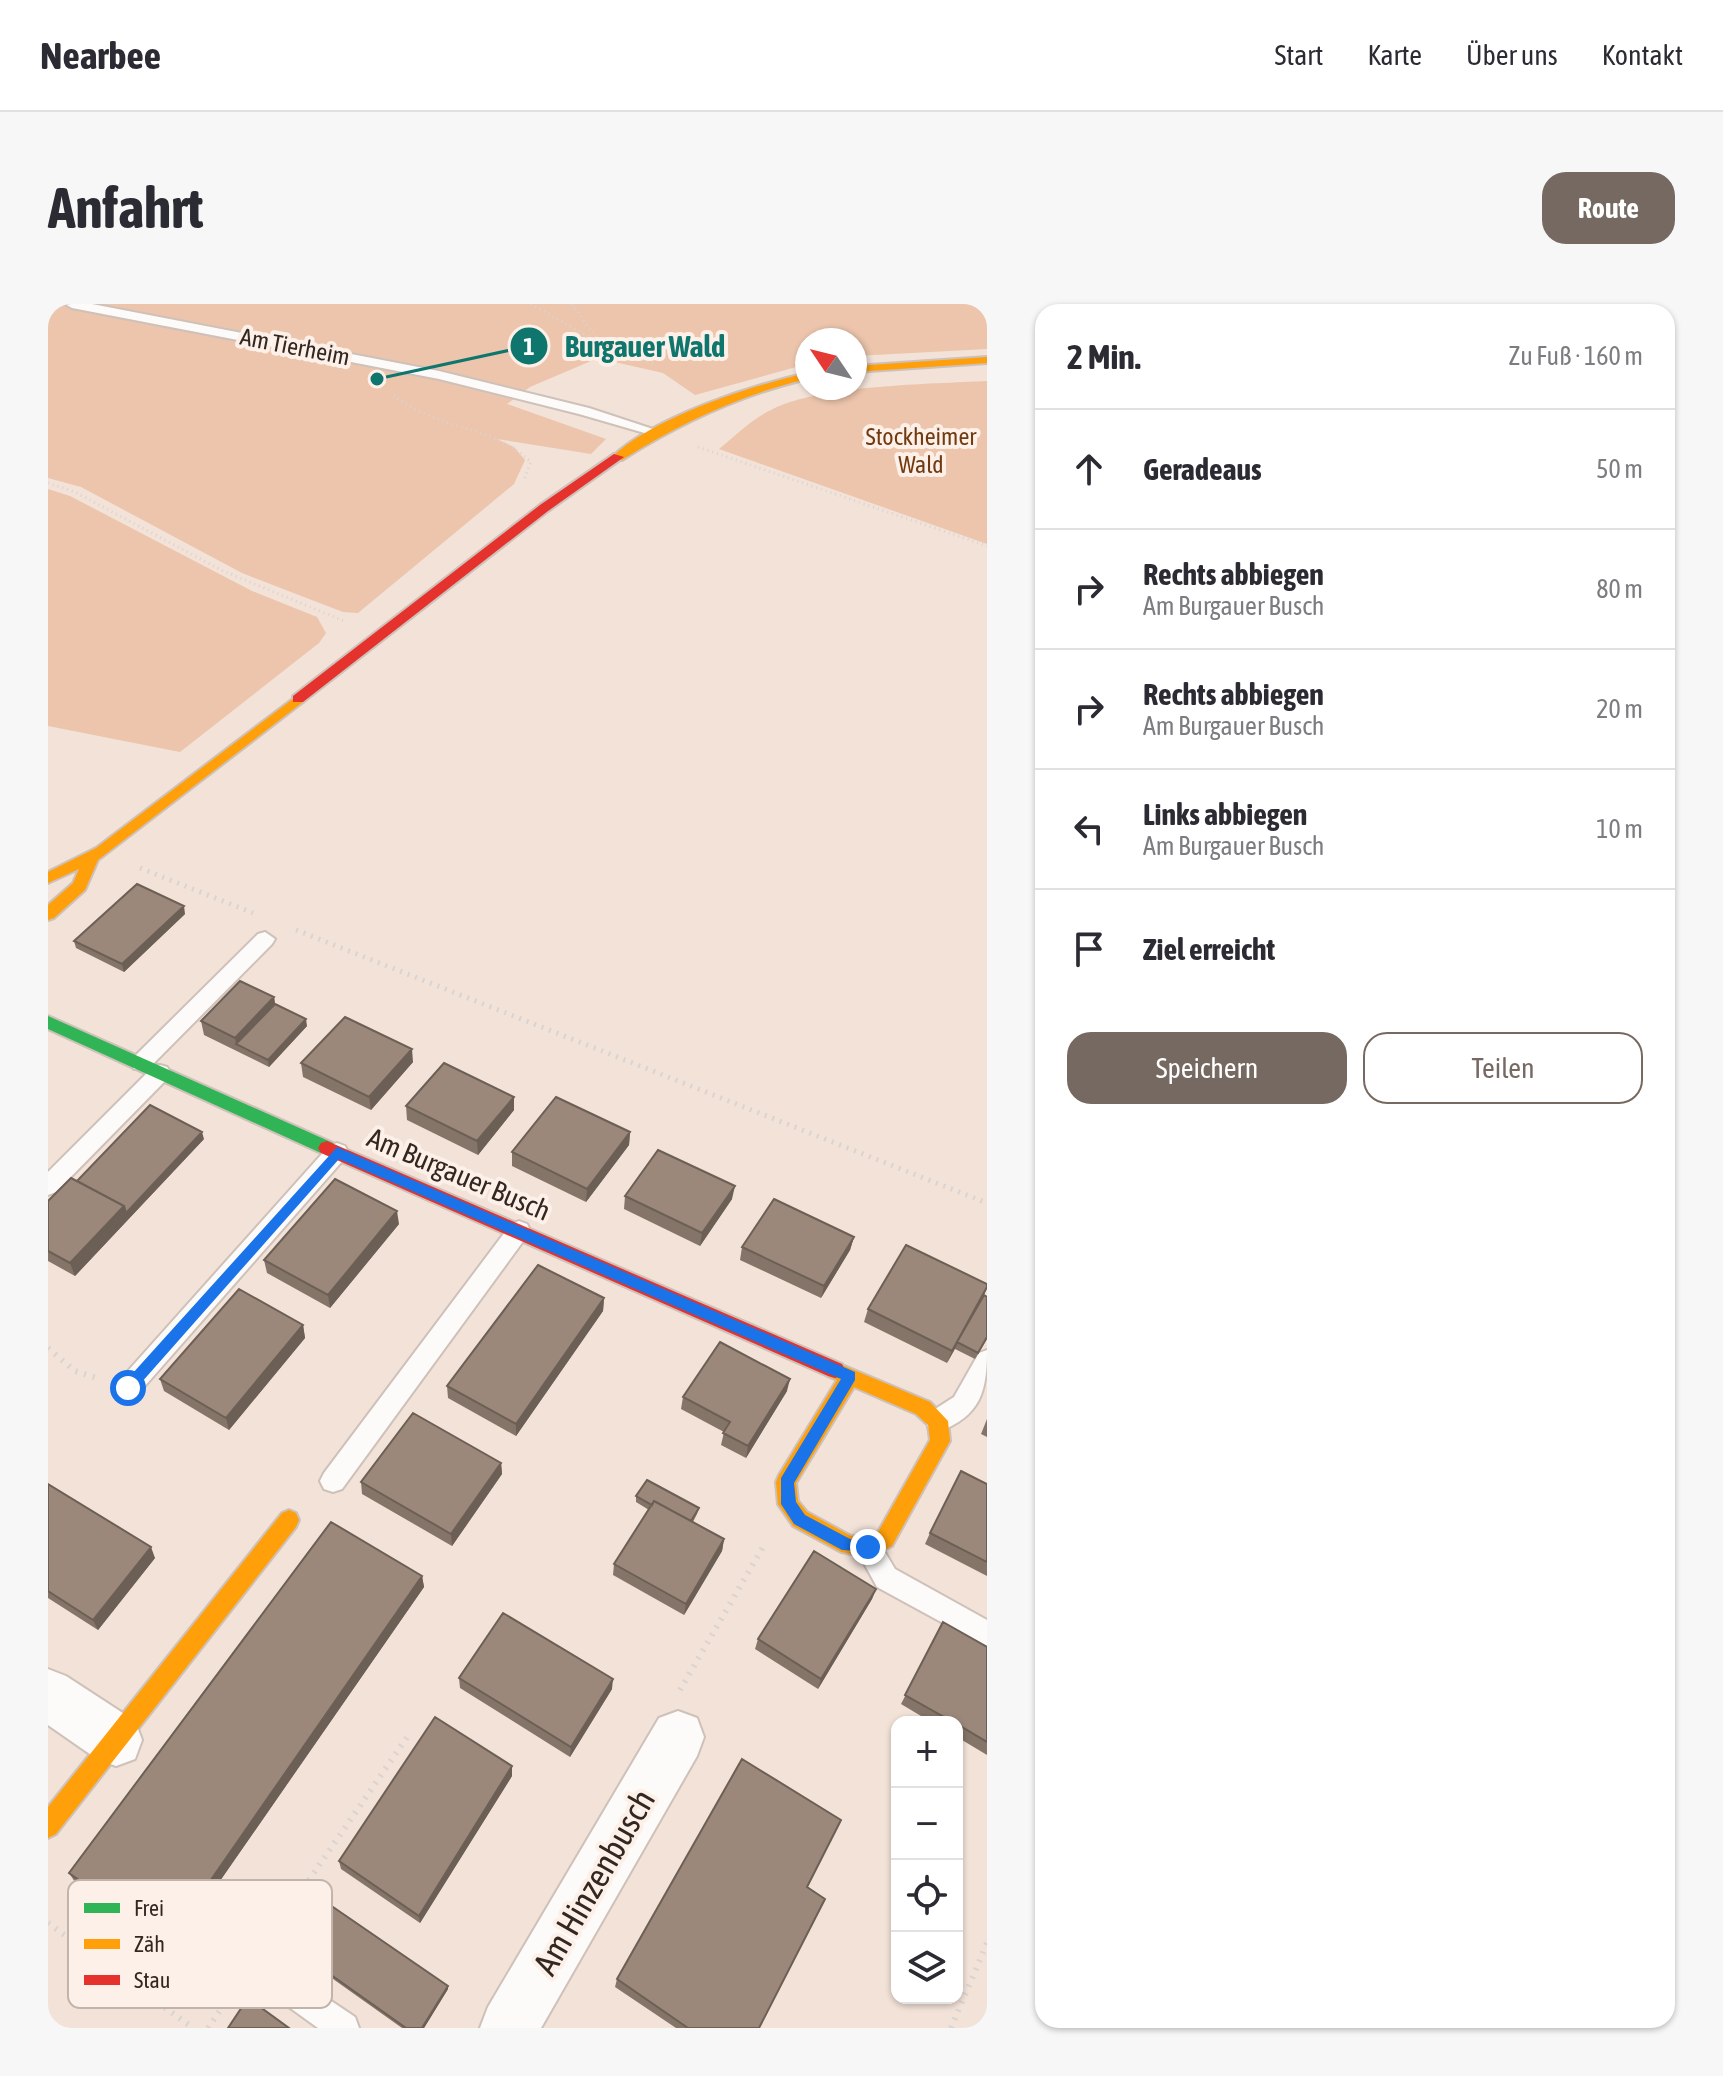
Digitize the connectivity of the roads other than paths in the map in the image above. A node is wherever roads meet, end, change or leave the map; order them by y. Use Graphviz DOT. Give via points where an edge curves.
graph roads {
  1 [pos="72,304"];
  2 [pos="987,360"];
  3 [pos="867,368"];
  4 [pos="795,379"];
  5 [pos="655,432"];
  6 [pos="96,855"];
  7 [pos="48,878"];
  8 [pos="48,914"];
  9 [pos="266,929"];
  10 [pos="48,1022"];
  11 [pos="151,1068"];
  12 [pos="337,1152"];
  13 [pos="48,1186"];
  14 [pos="519,1230"];
  15 [pos="987,1360"];
  16 [pos="850,1376"];
  17 [pos="128,1388"];
  18 [pos="938,1421"];
  19 [pos="333,1481"];
  20 [pos="289,1520"];
  21 [pos="868,1547"];
  22 [pos="987,1634"];
  23 [pos="48,1694"];
  24 [pos="678,1737"];
  25 [pos="116,1740"];
  26 [pos="48,1826"];
  27 [pos="316,2008"];
  28 [pos="344,2028"];
  29 [pos="509,2028"];
  1 -- 5 [label="lane, Am Tierheim" via="338,355 589,411"];
  2 -- 3 [label="main road"];
  4 -- 5 [label="main road" via="712,404"];
  5 -- 6 [label="main road" via="544,508"];
  6 -- 7 [label="main road"];
  6 -- 8 [label="main road" via="79,886"];
  9 -- 11 [label="lane"];
  10 -- 11 [label="main road, Am Burgauer Busch"];
  11 -- 12 [label="main road, Am Burgauer Busch"];
  11 -- 13 [label="lane"];
  12 -- 14 [label="main road, Am Burgauer Busch"];
  12 -- 17 [label="lane"];
  14 -- 16 [label="main road, Am Burgauer Busch"];
  14 -- 19 [label="lane"];
  15 -- 18 [label="lane" via="963,1405"];
  16 -- 18 [label="main road, Am Burgauer Busch" via="923,1408"];
  16 -- 21 [label="main road" via="786,1482 788,1504 812,1526 848,1545"];
  18 -- 21 [label="main road" via="940,1441 885,1539"];
  20 -- 25 [label="main road"];
  21 -- 22 [label="lane" via="886,1578"];
  23 -- 25 [label="street"];
  24 -- 29 [label="street, Am Hinzenbusch"];
  25 -- 26 [label="main road"];
  27 -- 28 [label="lane"];
}
